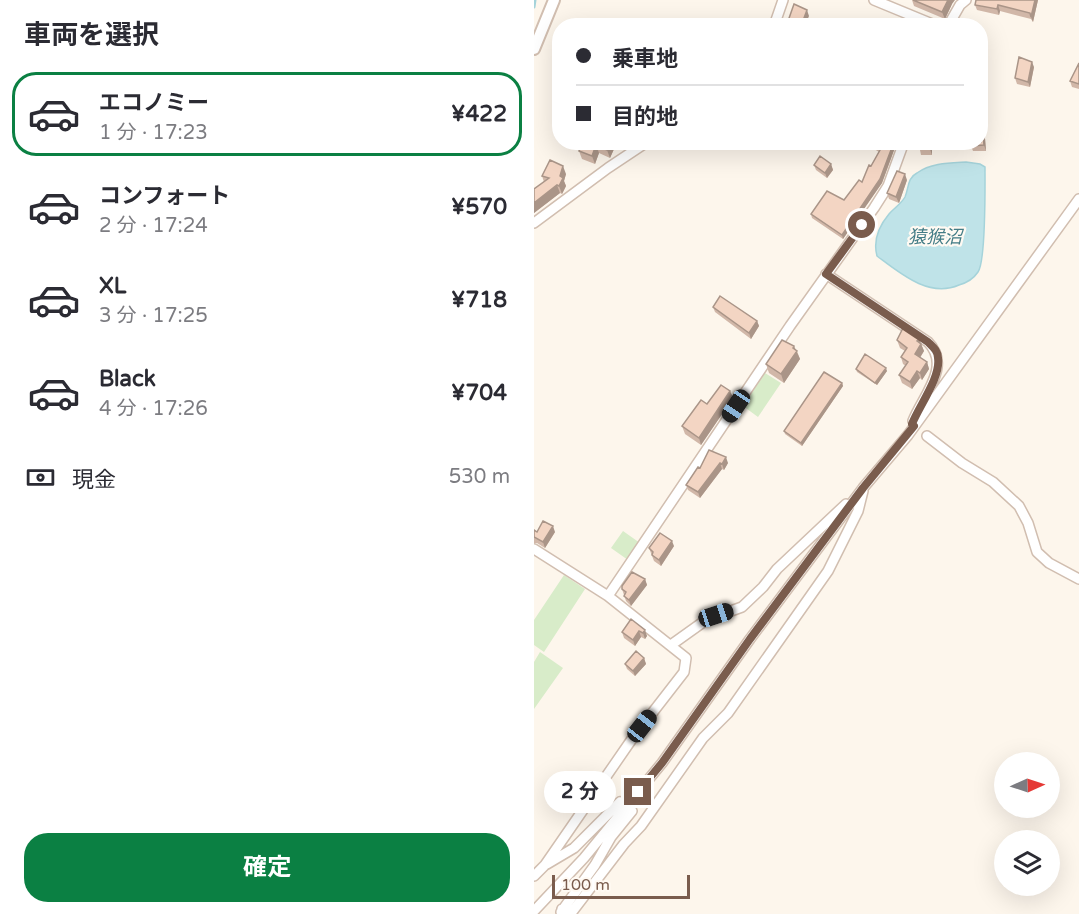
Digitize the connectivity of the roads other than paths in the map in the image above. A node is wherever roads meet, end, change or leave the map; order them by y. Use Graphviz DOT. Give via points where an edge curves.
graph roads {
  1 [pos="554,0"];
  2 [pos="783,0"];
  3 [pos="874,0"];
  4 [pos="966,0"];
  5 [pos="777,18"];
  6 [pos="918,18"];
  7 [pos="953,18"];
  8 [pos="534,49"];
  9 [pos="635,150"];
  10 [pos="901,150"];
  11 [pos="1079,199"];
  12 [pos="534,223"];
  13 [pos="826,274"];
  14 [pos="914,426"];
  15 [pos="927,436"];
  16 [pos="863,488"];
  17 [pos="534,549"];
  18 [pos="1079,579"];
  19 [pos="608,596"];
  20 [pos="672,645"];
  21 [pos="626,807"];
  22 [pos="545,865"];
  23 [pos="534,876"];
  24 [pos="534,911"];
  25 [pos="560,912"];
  1 -- 8 [label="street"];
  2 -- 5 [label="street"];
  3 -- 6 [label="street"];
  4 -- 7 [label="street"];
  9 -- 12 [label="street"];
  10 -- 13 [label="street" via="888,186"];
  11 -- 14 [label="street"];
  13 -- 14 [label="street" via="935,350 938,357 934,380 918,409"];
  13 -- 19 [label="street"];
  14 -- 16 [label="street"];
  15 -- 18 [label="street" via="993,482 1019,506 1037,552"];
  16 -- 20 [label="street" via="777,569 752,599 742,607 706,620"];
  16 -- 21 [label="street"];
  16 -- 25 [label="street" via="858,512 828,571 728,713 703,738 641,826 572,912"];
  17 -- 19 [label="street"];
  19 -- 20 [label="street"];
  20 -- 22 [label="street" via="686,658 684,672 632,739"];
  21 -- 22 [label="street" via="620,802 574,848"];
  21 -- 24 [label="street"];
  21 -- 25 [label="street" via="632,811"];
  22 -- 23 [label="street"];
}
